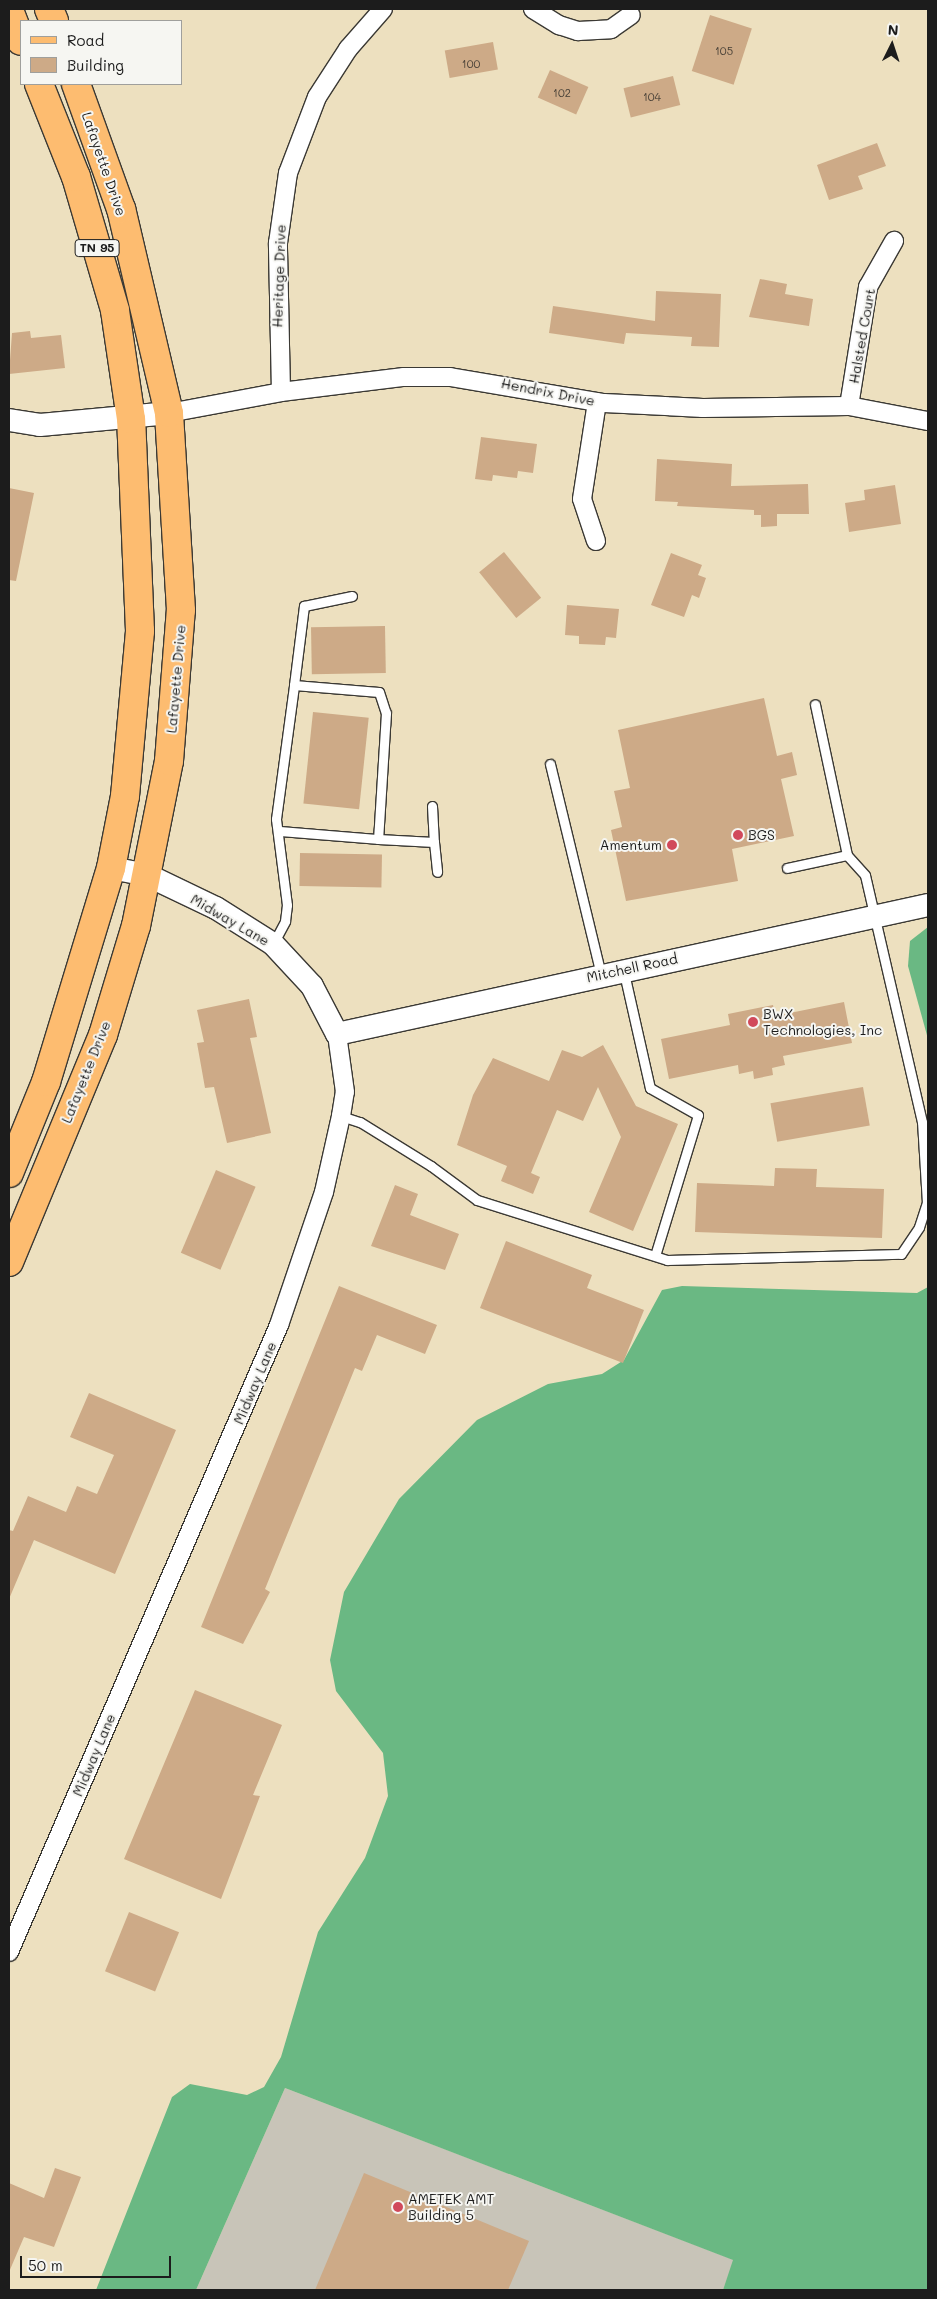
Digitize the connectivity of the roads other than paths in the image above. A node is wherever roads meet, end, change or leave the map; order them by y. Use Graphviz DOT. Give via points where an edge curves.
graph roads {
  1 [pos="383,9"];
  2 [pos="533,9"];
  3 [pos="9,10"];
  4 [pos="631,15"];
  5 [pos="20,38"];
  6 [pos="38,85"];
  7 [pos="76,85"];
  8 [pos="894,241"];
  9 [pos="281,392"];
  10 [pos="597,402"];
  11 [pos="849,406"];
  12 [pos="169,412"];
  13 [pos="131,419"];
  14 [pos="9,420"];
  15 [pos="928,421"];
  16 [pos="596,541"];
  17 [pos="352,596"];
  18 [pos="294,685"];
  19 [pos="815,704"];
  20 [pos="550,764"];
  21 [pos="432,806"];
  22 [pos="280,831"];
  23 [pos="378,840"];
  24 [pos="434,842"];
  25 [pos="847,855"];
  26 [pos="111,868"];
  27 [pos="787,868"];
  28 [pos="437,872"];
  29 [pos="147,875"];
  30 [pos="928,905"];
  31 [pos="873,917"];
  32 [pos="273,944"];
  33 [pos="623,970"];
  34 [pos="600,975"];
  35 [pos="337,1034"];
  36 [pos="341,1116"];
  37 [pos="9,1173"];
  38 [pos="655,1256"];
  39 [pos="9,1262"];
  40 [pos="9,1952"];
  1 -- 9 [label="street, Heritage Drive" via="348,49 316,97 288,173 278,243"];
  2 -- 4 [label="street" via="559,26 578,31 611,29"];
  3 -- 5 [label="main road"];
  6 -- 13 [label="main road, TN 95" via="76,177 116,310"];
  7 -- 12 [label="main road, Lafayette Drive / TN 95" via="121,208"];
  8 -- 11 [label="street, Halsted Court" via="868,287"];
  9 -- 10 [label="street, Hendrix Drive" via="404,377 450,377"];
  9 -- 12 [label="street, Hendrix Drive"];
  10 -- 11 [label="street, Hendrix Drive" via="703,408"];
  10 -- 16 [label="street" via="582,499"];
  11 -- 15 [label="street, Hendrix Drive"];
  12 -- 13 [label="street"];
  12 -- 29 [label="main road, Lafayette Drive" via="182,610 169,761"];
  13 -- 14 [label="street" via="40,425"];
  13 -- 26 [label="main road" via="140,631 125,796"];
  17 -- 18 [label="lane" via="304,606"];
  18 -- 22 [label="lane" via="276,819"];
  18 -- 23 [label="lane" via="379,692 386,713"];
  19 -- 25 [label="lane"];
  20 -- 34 [label="lane"];
  21 -- 24 [label="lane"];
  22 -- 23 [label="lane"];
  22 -- 32 [label="lane" via="287,905 285,921"];
  23 -- 24 [label="lane"];
  24 -- 28 [label="lane"];
  25 -- 27 [label="lane"];
  25 -- 31 [label="lane" via="865,875"];
  26 -- 29 [label="street, Midway Lane"];
  26 -- 37 [label="main road" via="46,1082"];
  29 -- 32 [label="street, Midway Lane" via="216,908"];
  29 -- 39 [label="main road, Lafayette Drive" via="103,1035"];
  30 -- 31 [label="street, Mitchell Road"];
  31 -- 33 [label="street, Mitchell Road"];
  31 -- 38 [label="lane" via="922,1122 927,1203 919,1227 900,1254 667,1260"];
  32 -- 35 [label="street, Midway Lane" via="312,986"];
  33 -- 34 [label="street, Mitchell Road"];
  33 -- 38 [label="lane" via="650,1088 698,1114"];
  34 -- 35 [label="street, Mitchell Road"];
  35 -- 36 [label="street, Midway Lane" via="345,1092"];
  36 -- 38 [label="lane" via="360,1122 477,1200"];
  36 -- 40 [label="street, Midway Lane" via="324,1192 280,1325"];
}
